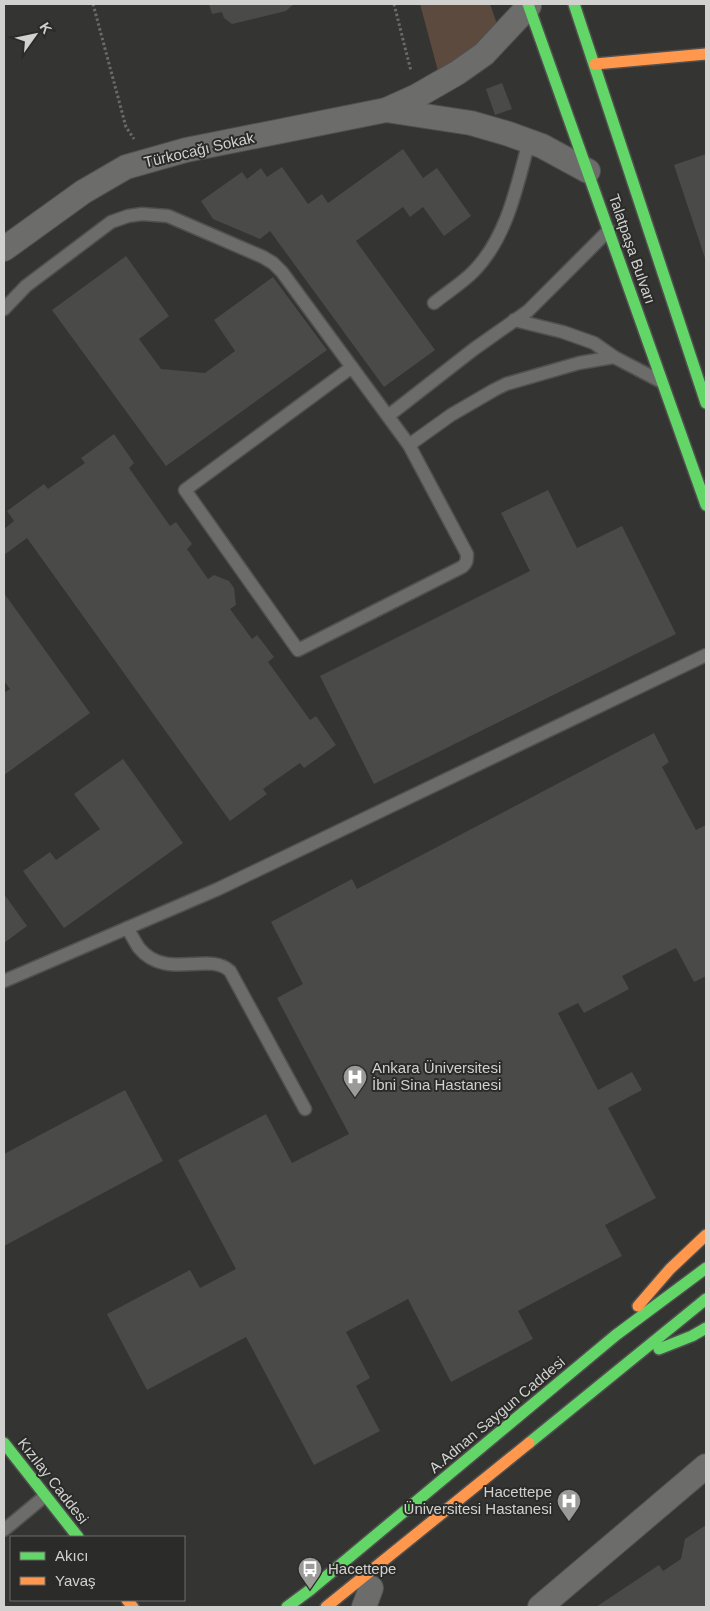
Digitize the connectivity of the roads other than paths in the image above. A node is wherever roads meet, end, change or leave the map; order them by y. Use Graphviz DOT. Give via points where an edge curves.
graph roads {
  1 [pos="574,4"];
  2 [pos="529,5"];
  3 [pos="706,54"];
  4 [pos="596,64"];
  5 [pos="386,110"];
  6 [pos="529,142"];
  7 [pos="588,171"];
  8 [pos="609,230"];
  9 [pos="4,249"];
  10 [pos="434,304"];
  11 [pos="4,309"];
  12 [pos="514,320"];
  13 [pos="614,357"];
  14 [pos="352,367"];
  15 [pos="662,382"];
  16 [pos="706,403"];
  17 [pos="388,416"];
  18 [pos="409,445"];
  19 [pos="706,505"];
  20 [pos="706,655"];
  21 [pos="127,928"];
  22 [pos="4,981"];
  23 [pos="305,1109"];
  24 [pos="706,1235"];
  25 [pos="706,1268"];
  26 [pos="706,1299"];
  27 [pos="706,1328"];
  28 [pos="616,1335"];
  29 [pos="634,1358"];
  30 [pos="4,1443"];
  31 [pos="706,1466"];
  32 [pos="45,1496"];
  33 [pos="4,1530"];
  34 [pos="77,1536"];
  35 [pos="365,1592"];
  36 [pos="287,1607"];
  37 [pos="326,1607"];
  38 [pos="342,1607"];
  39 [pos="540,1607"];
  1 -- 4 [label="main road, Talatpaşa Bulvarı"];
  2 -- 5 [label="street, Türkocağı Sokak" via="484,54 417,96"];
  2 -- 7 [label="main road, Talatpaşa Bulvarı"];
  3 -- 4 [label="main road"];
  4 -- 16 [label="main road, Talatpaşa Bulvarı"];
  5 -- 6 [label="street, Türkocağı Sokak" via="470,123"];
  5 -- 9 [label="street, Türkocağı Sokak" via="186,150 126,168 83,192"];
  6 -- 7 [label="street, Türkocağı Sokak"];
  6 -- 10 [label="lane" via="512,203 497,238 473,272"];
  7 -- 8 [label="main road, Talatpaşa Bulvarı"];
  8 -- 12 [label="lane" via="545,295"];
  8 -- 15 [label="main road, Talatpaşa Bulvarı"];
  11 -- 14 [label="lane" via="26,286 111,222 128,216 168,216 274,264"];
  12 -- 13 [label="lane" via="594,343"];
  12 -- 17 [label="lane"];
  13 -- 15 [label="lane"];
  13 -- 18 [label="lane" via="578,363 506,384 451,415"];
  14 -- 17 [label="lane"];
  14 -- 18 [label="lane" via="185,490 298,650 467,562 467,554"];
  15 -- 19 [label="main road, Talatpaşa Bulvarı"];
  17 -- 18 [label="lane"];
  20 -- 21 [label="lane" via="218,889"];
  21 -- 22 [label="lane"];
  21 -- 23 [label="lane" via="140,949 160,962 175,965 210,963 223,965 230,971"];
  24 -- 28 [label="main road" via="652,1287"];
  25 -- 28 [label="main road, A.Adnan Saygun Caddesi"];
  26 -- 29 [label="main road"];
  27 -- 29 [label="main road"];
  28 -- 36 [label="main road, A.Adnan Saygun Caddesi"];
  29 -- 35 [label="main road"];
  30 -- 32 [label="main road, Kızılay Caddesi"];
  31 -- 39 [label="street"];
  32 -- 33 [label="lane"];
  32 -- 34 [label="main road, Kızılay Caddesi"];
  35 -- 37 [label="main road"];
  35 -- 38 [label="street"];
}
